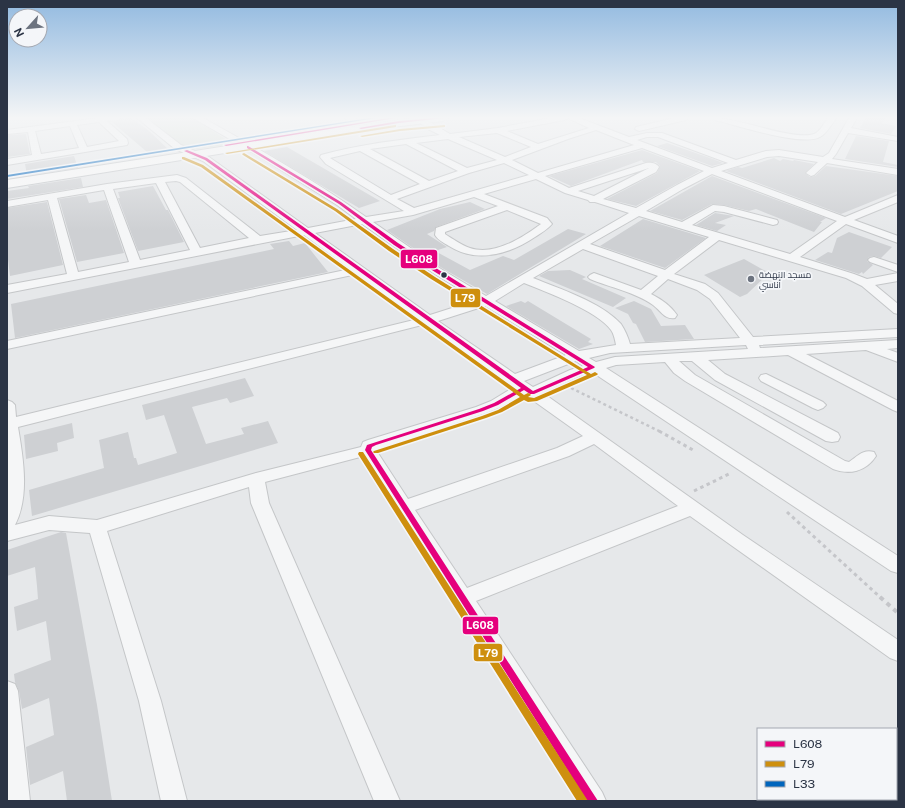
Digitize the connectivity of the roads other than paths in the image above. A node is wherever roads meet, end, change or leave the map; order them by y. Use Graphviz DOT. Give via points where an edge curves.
graph roads {
  1 [pos="46,156"];
  2 [pos="171,156"];
  3 [pos="175,156"];
  4 [pos="198,156"];
  5 [pos="262,156"];
  6 [pos="326,156"];
  7 [pos="375,156"];
  8 [pos="435,156"];
  9 [pos="494,156"];
  10 [pos="515,156"];
  11 [pos="605,156"];
  12 [pos="671,156"];
  13 [pos="715,156"];
  14 [pos="764,156"];
  15 [pos="795,156"];
  16 [pos="830,156"];
  17 [pos="37,157"];
  18 [pos="504,160"];
  19 [pos="826,160"];
  20 [pos="7,162"];
  21 [pos="735,163"];
  22 [pos="466,171"];
  23 [pos="712,171"];
  24 [pos="894,172"];
  25 [pos="811,173"];
  26 [pos="536,175"];
  27 [pos="7,178"];
  28 [pos="159,180"];
  29 [pos="7,184"];
  30 [pos="429,185"];
  31 [pos="107,187"];
  32 [pos="568,191"];
  33 [pos="475,194"];
  34 [pos="52,196"];
  35 [pos="390,198"];
  36 [pos="898,198"];
  37 [pos="593,200"];
  38 [pos="7,204"];
  39 [pos="507,206"];
  40 [pos="413,212"];
  41 [pos="638,212"];
  42 [pos="364,221"];
  43 [pos="844,221"];
  44 [pos="773,222"];
  45 [pos="684,226"];
  46 [pos="306,231"];
  47 [pos="718,236"];
  48 [pos="258,240"];
  49 [pos="898,240"];
  50 [pos="582,245"];
  51 [pos="197,252"];
  52 [pos="792,258"];
  53 [pos="874,260"];
  54 [pos="136,264"];
  55 [pos="898,269"];
  56 [pos="359,270"];
  57 [pos="668,274"];
  58 [pos="73,276"];
  59 [pos="594,277"];
  60 [pos="898,277"];
  61 [pos="524,279"];
  62 [pos="866,284"];
  63 [pos="7,290"];
  64 [pos="644,295"];
  65 [pos="486,301"];
  66 [pos="898,310"];
  67 [pos="671,315"];
  68 [pos="428,320"];
  69 [pos="898,333"];
  70 [pos="778,340"];
  71 [pos="898,344"];
  72 [pos="7,345"];
  73 [pos="753,346"];
  74 [pos="868,346"];
  75 [pos="624,347"];
  76 [pos="790,350"];
  77 [pos="577,356"];
  78 [pos="696,356"];
  79 [pos="668,357"];
  80 [pos="898,358"];
  81 [pos="592,367"];
  82 [pos="766,378"];
  83 [pos="523,387"];
  84 [pos="791,392"];
  85 [pos="771,404"];
  86 [pos="7,405"];
  87 [pos="818,405"];
  88 [pos="898,407"];
  89 [pos="9,424"];
  90 [pos="595,437"];
  91 [pos="832,437"];
  92 [pos="368,450"];
  93 [pos="868,456"];
  94 [pos="10,458"];
  95 [pos="256,479"];
  96 [pos="685,503"];
  97 [pos="404,507"];
  98 [pos="7,523"];
  99 [pos="97,527"];
  100 [pos="7,534"];
  101 [pos="898,566"];
  102 [pos="462,598"];
  103 [pos="898,652"];
  104 [pos="7,691"];
  105 [pos="17,801"];
  106 [pos="174,801"];
  107 [pos="387,801"];
  108 [pos="593,801"];
  1 -- 17 [label="street"];
  2 -- 27 [label="main road"];
  3 -- 29 [label="main road"];
  4 -- 46 [label="street"];
  5 -- 42 [label="street"];
  6 -- 35 [label="street" via="324,158 329,162"];
  7 -- 30 [label="street"];
  8 -- 22 [label="street"];
  9 -- 18 [label="street"];
  10 -- 18 [label="street"];
  11 -- 26 [label="street"];
  12 -- 23 [label="street"];
  13 -- 21 [label="street"];
  14 -- 21 [label="street"];
  15 -- 19 [label="street"];
  16 -- 19 [label="street"];
  17 -- 20 [label="street"];
  18 -- 22 [label="street"];
  18 -- 26 [label="street"];
  19 -- 24 [label="street"];
  19 -- 25 [label="street"];
  21 -- 23 [label="street"];
  22 -- 30 [label="street"];
  23 -- 41 [label="street"];
  23 -- 43 [label="street"];
  26 -- 32 [label="street"];
  26 -- 33 [label="street"];
  28 -- 31 [label="street"];
  28 -- 48 [label="street" via="183,180"];
  28 -- 51 [label="street"];
  30 -- 35 [label="street"];
  31 -- 34 [label="street"];
  31 -- 54 [label="street"];
  32 -- 37 [label="street"];
  32 -- 37 [label="street" via="652,165 655,167"];
  33 -- 39 [label="street"];
  33 -- 40 [label="street"];
  34 -- 38 [label="street"];
  34 -- 58 [label="street"];
  35 -- 40 [label="street"];
  36 -- 43 [label="street"];
  37 -- 41 [label="street"];
  39 -- 39 [label="street" via="543,220 547,224 525,241 495,252 472,252 440,235 440,230"];
  40 -- 42 [label="street"];
  41 -- 45 [label="street"];
  41 -- 50 [label="street"];
  42 -- 46 [label="street"];
  42 -- 65 [label="street"];
  43 -- 49 [label="street"];
  43 -- 52 [label="street"];
  44 -- 45 [label="street" via="713,208"];
  45 -- 47 [label="street"];
  46 -- 48 [label="street"];
  46 -- 56 [label="street"];
  47 -- 52 [label="street"];
  47 -- 57 [label="street"];
  48 -- 51 [label="street"];
  50 -- 57 [label="street"];
  50 -- 61 [label="street"];
  51 -- 54 [label="street"];
  52 -- 62 [label="street" via="850,276"];
  53 -- 55 [label="street"];
  54 -- 58 [label="street"];
  56 -- 68 [label="street"];
  56 -- 72 [label="street"];
  57 -- 64 [label="street"];
  57 -- 73 [label="street" via="710,293"];
  58 -- 63 [label="street"];
  59 -- 64 [label="street"];
  60 -- 62 [label="street"];
  61 -- 65 [label="street"];
  61 -- 75 [label="street" via="574,301 604,318 616,328"];
  62 -- 66 [label="street"];
  64 -- 67 [label="street" via="658,302"];
  65 -- 68 [label="street"];
  65 -- 77 [label="street"];
  68 -- 83 [label="street"];
  68 -- 89 [label="street"];
  69 -- 70 [label="street"];
  70 -- 73 [label="street"];
  70 -- 76 [label="street"];
  71 -- 74 [label="street"];
  73 -- 75 [label="street"];
  73 -- 76 [label="street"];
  73 -- 78 [label="street"];
  74 -- 76 [label="street"];
  74 -- 80 [label="street"];
  75 -- 77 [label="street"];
  76 -- 88 [label="street"];
  77 -- 81 [label="street"];
  77 -- 83 [label="street"];
  78 -- 79 [label="street"];
  78 -- 85 [label="street" via="720,377"];
  79 -- 81 [label="street" via="615,361"];
  79 -- 93 [label="street" via="690,378 839,465 852,468"];
  81 -- 83 [label="street" via="557,382"];
  81 -- 101 [label="street"];
  82 -- 84 [label="street"];
  83 -- 90 [label="street"];
  83 -- 92 [label="street" via="496,404 374,444 369,446"];
  84 -- 85 [label="street"];
  84 -- 87 [label="street"];
  85 -- 91 [label="street"];
  86 -- 89 [label="street"];
  89 -- 94 [label="street"];
  90 -- 96 [label="street"];
  90 -- 97 [label="street" via="563,452"];
  92 -- 95 [label="street"];
  92 -- 97 [label="street"];
  94 -- 98 [label="street" via="15,471 14,499"];
  95 -- 99 [label="street"];
  95 -- 107 [label="street" via="260,503"];
  96 -- 102 [label="street" via="679,514"];
  96 -- 103 [label="street"];
  97 -- 102 [label="street"];
  99 -- 100 [label="street" via="49,523"];
  99 -- 106 [label="street" via="150,701"];
  102 -- 108 [label="street"];
  104 -- 105 [label="street"];
}
